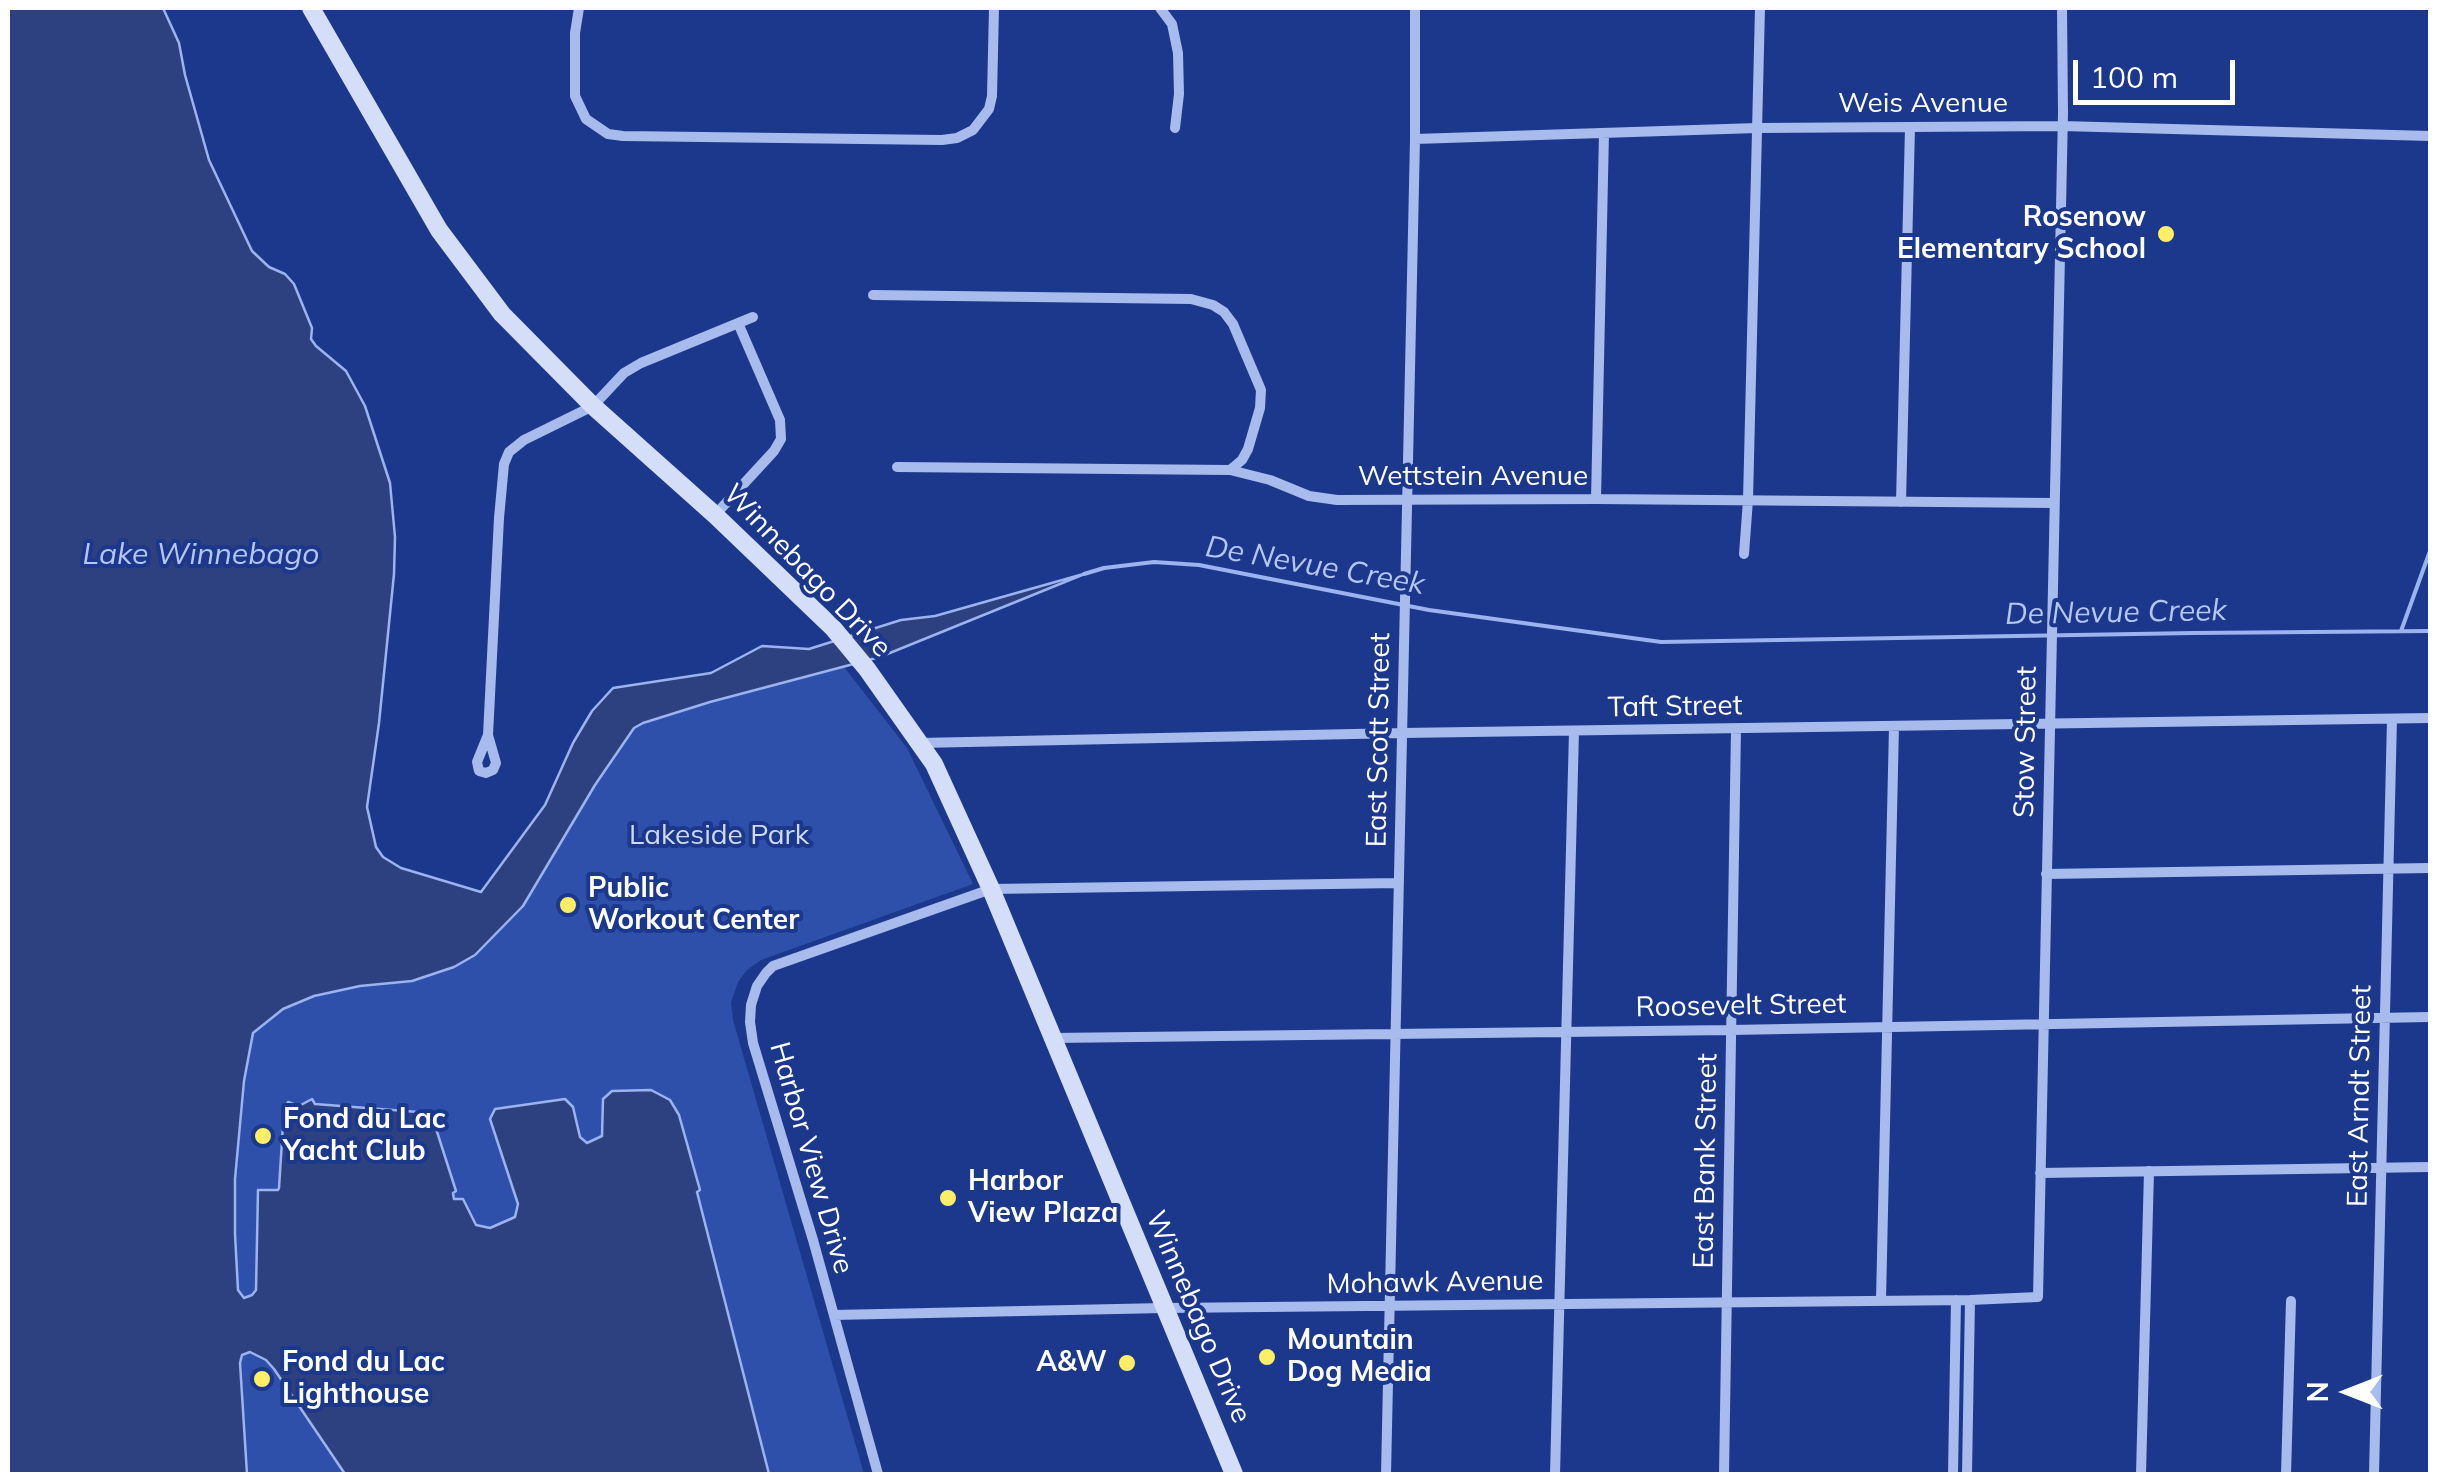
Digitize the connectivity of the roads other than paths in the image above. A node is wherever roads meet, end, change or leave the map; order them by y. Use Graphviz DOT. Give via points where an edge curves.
graph roads {
  1 [pos="311,8"];
  2 [pos="579,8"];
  3 [pos="994,8"];
  4 [pos="1160,8"];
  5 [pos="1415,8"];
  6 [pos="1760,8"];
  7 [pos="2062,8"];
  8 [pos="2062,126"];
  9 [pos="1910,127"];
  10 [pos="1174,128"];
  11 [pos="1757,128"];
  12 [pos="1604,133"];
  13 [pos="2430,136"];
  14 [pos="1415,139"];
  15 [pos="873,295"];
  16 [pos="753,317"];
  17 [pos="738,323"];
  18 [pos="593,406"];
  19 [pos="896,467"];
  20 [pos="1230,470"];
  21 [pos="1596,499"];
  22 [pos="1748,500"];
  23 [pos="1407,501"];
  24 [pos="1901,502"];
  25 [pos="2054,503"];
  26 [pos="716,515"];
  27 [pos="1744,554"];
  28 [pos="2430,718"];
  29 [pos="2392,719"];
  30 [pos="2049,724"];
  31 [pos="1894,726"];
  32 [pos="1736,728"];
  33 [pos="1574,731"];
  34 [pos="1402,733"];
  35 [pos="488,736"];
  36 [pos="919,743"];
  37 [pos="2430,868"];
  38 [pos="2388,869"];
  39 [pos="2046,874"];
  40 [pos="1398,883"];
  41 [pos="991,890"];
  42 [pos="2430,1017"];
  43 [pos="2384,1018"];
  44 [pos="2043,1023"];
  45 [pos="1888,1025"];
  46 [pos="1567,1030"];
  47 [pos="1731,1030"];
  48 [pos="1395,1033"];
  49 [pos="1052,1038"];
  50 [pos="2430,1167"];
  51 [pos="2382,1168"];
  52 [pos="2149,1171"];
  53 [pos="2040,1173"];
  54 [pos="2038,1297"];
  55 [pos="1881,1300"];
  56 [pos="1956,1300"];
  57 [pos="1970,1300"];
  58 [pos="2291,1301"];
  59 [pos="1726,1302"];
  60 [pos="1558,1304"];
  61 [pos="1389,1307"];
  62 [pos="1164,1308"];
  63 [pos="834,1316"];
  64 [pos="878,1474"];
  65 [pos="1234,1474"];
  66 [pos="1386,1474"];
  67 [pos="1555,1474"];
  68 [pos="1724,1474"];
  69 [pos="1952,1474"];
  70 [pos="1966,1474"];
  71 [pos="2141,1474"];
  72 [pos="2286,1474"];
  73 [pos="2374,1474"];
  1 -- 18 [label="main road, Winnebago Drive" via="439,230 502,314"];
  2 -- 3 [label="street" via="575,96 586,119 608,134 942,140 967,134 989,109"];
  4 -- 10 [label="street" via="1172,24 1178,54"];
  5 -- 14 [label="street, East Scott Street"];
  6 -- 11 [label="street"];
  7 -- 8 [label="street, Stow Street"];
  8 -- 9 [label="street, Weis Avenue"];
  8 -- 13 [label="street, Weis Avenue"];
  8 -- 25 [label="street, Stow Street"];
  9 -- 11 [label="street, Weis Avenue"];
  9 -- 24 [label="street"];
  11 -- 12 [label="street, Weis Avenue"];
  11 -- 22 [label="street"];
  12 -- 14 [label="street, Weis Avenue"];
  12 -- 21 [label="street"];
  14 -- 23 [label="street, East Scott Street"];
  15 -- 20 [label="street" via="1191,299 1213,305 1234,324 1261,390 1248,449"];
  16 -- 17 [label="street"];
  17 -- 18 [label="street" via="624,373"];
  17 -- 26 [label="street" via="780,420 781,440"];
  18 -- 26 [label="main road, Winnebago Drive"];
  18 -- 35 [label="street" via="524,440 504,464"];
  19 -- 20 [label="street, Wettstein Avenue"];
  20 -- 23 [label="street, Wettstein Avenue" via="1321,498"];
  21 -- 22 [label="street, Wettstein Avenue"];
  21 -- 23 [label="street, Wettstein Avenue"];
  22 -- 24 [label="street, Wettstein Avenue"];
  22 -- 27 [label="street"];
  23 -- 34 [label="street, East Scott Street"];
  24 -- 25 [label="street, Wettstein Avenue"];
  25 -- 30 [label="street, Stow Street"];
  26 -- 36 [label="main road, Winnebago Drive" via="832,628"];
  28 -- 29 [label="street, Taft Street"];
  29 -- 30 [label="street, Taft Street"];
  29 -- 38 [label="street, East Arndt Street"];
  30 -- 31 [label="street, Taft Street"];
  30 -- 39 [label="street, Stow Street"];
  31 -- 32 [label="street, Taft Street"];
  31 -- 45 [label="street"];
  32 -- 33 [label="street, Taft Street"];
  32 -- 47 [label="street, East Bank Street"];
  33 -- 34 [label="street, Taft Street"];
  33 -- 46 [label="street"];
  34 -- 36 [label="street, Taft Street"];
  34 -- 40 [label="street, East Scott Street"];
  36 -- 41 [label="main road, Winnebago Drive"];
  37 -- 38 [label="street"];
  38 -- 39 [label="street"];
  38 -- 43 [label="street, East Arndt Street"];
  39 -- 44 [label="street, Stow Street"];
  40 -- 41 [label="street, Harbor View Drive"];
  40 -- 48 [label="street, East Scott Street"];
  41 -- 49 [label="main road, Winnebago Drive"];
  41 -- 63 [label="street, Harbor View Drive" via="773,966 754,992 753,1043"];
  42 -- 43 [label="street, Roosevelt Street"];
  43 -- 44 [label="street, Roosevelt Street"];
  43 -- 51 [label="street, East Arndt Street"];
  44 -- 45 [label="street, Roosevelt Street"];
  44 -- 53 [label="street, Stow Street"];
  45 -- 47 [label="street, Roosevelt Street"];
  45 -- 55 [label="street"];
  46 -- 47 [label="street, Roosevelt Street"];
  46 -- 48 [label="street, Roosevelt Street"];
  46 -- 60 [label="street"];
  47 -- 59 [label="street, East Bank Street"];
  48 -- 49 [label="street, Roosevelt Street"];
  48 -- 61 [label="street, East Scott Street"];
  49 -- 62 [label="main road, Winnebago Drive"];
  50 -- 51 [label="street"];
  51 -- 52 [label="street"];
  51 -- 73 [label="street, East Arndt Street"];
  52 -- 53 [label="street"];
  52 -- 71 [label="street"];
  53 -- 54 [label="street, Stow Street"];
  54 -- 57 [label="street, Mohawk Avenue"];
  55 -- 56 [label="street, Mohawk Avenue"];
  55 -- 59 [label="street, Mohawk Avenue"];
  56 -- 57 [label="street, Mohawk Avenue"];
  56 -- 69 [label="street"];
  57 -- 70 [label="street"];
  58 -- 72 [label="street"];
  59 -- 60 [label="street, Mohawk Avenue"];
  59 -- 68 [label="street, East Bank Street"];
  60 -- 61 [label="street, Mohawk Avenue"];
  60 -- 67 [label="street"];
  61 -- 62 [label="street, Mohawk Avenue"];
  61 -- 66 [label="street, East Scott Street"];
  62 -- 63 [label="street, Mohawk Avenue"];
  62 -- 65 [label="main road, Winnebago Drive"];
  63 -- 64 [label="street, Harbor View Drive"];
}
